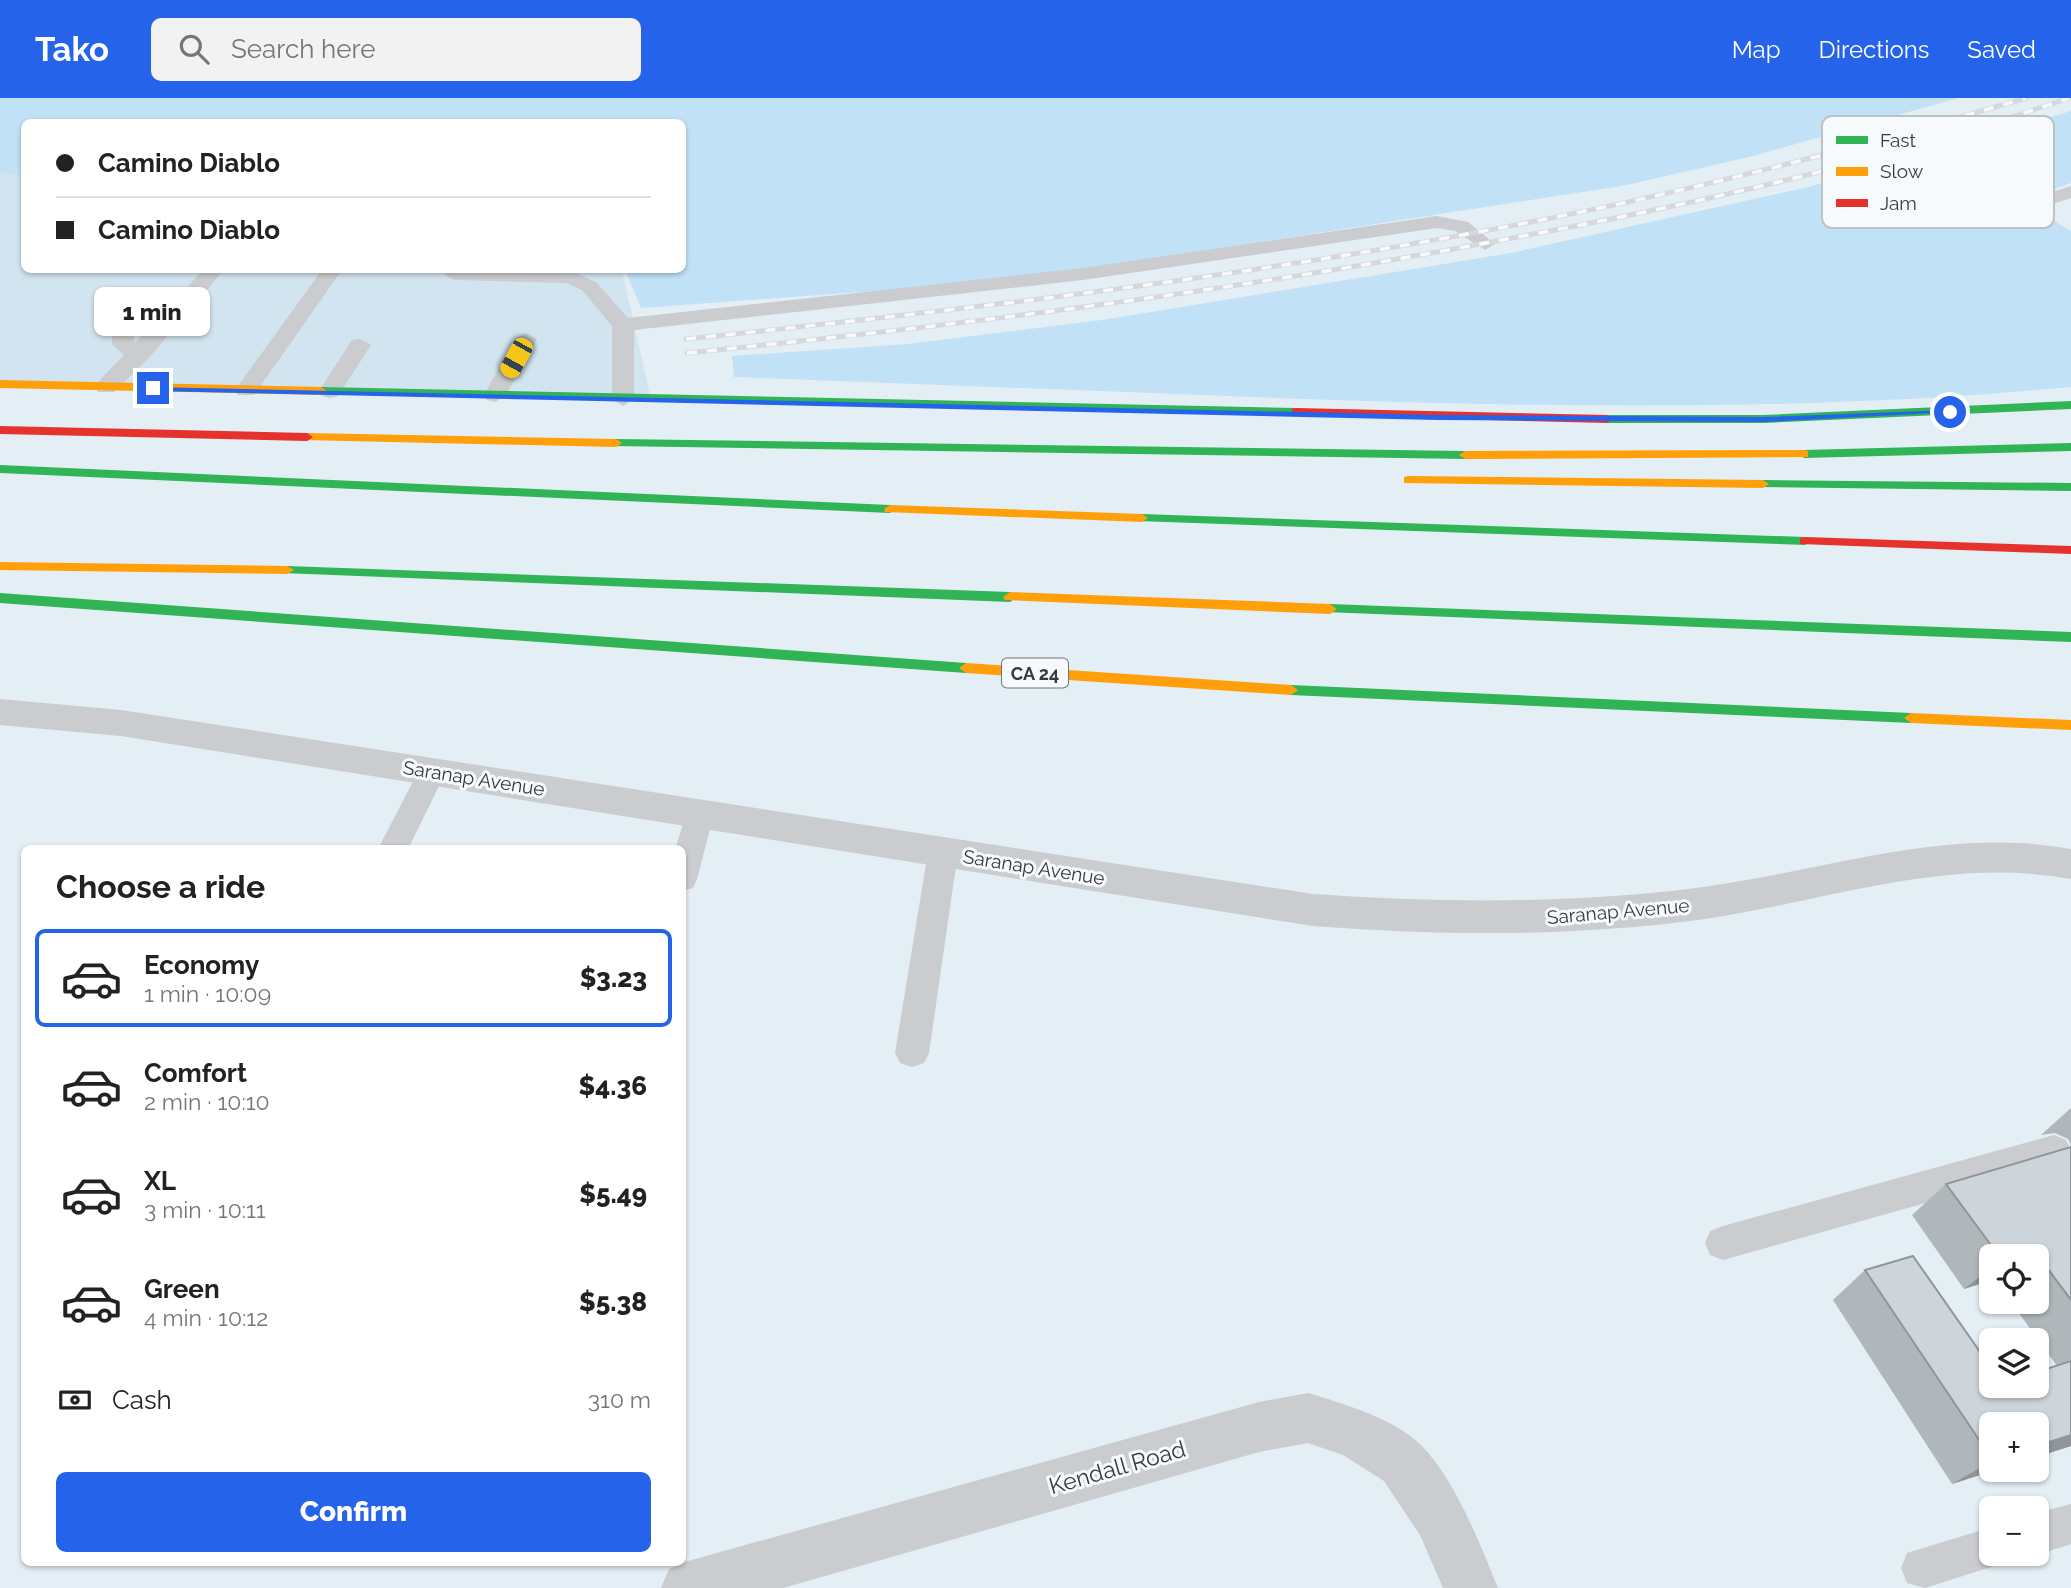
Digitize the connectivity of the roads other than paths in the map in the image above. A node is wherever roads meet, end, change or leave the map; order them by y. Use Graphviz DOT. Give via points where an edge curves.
graph roads {
  1 [pos="2071,192"];
  2 [pos="2054,198"];
  3 [pos="1485,244"];
  4 [pos="211,273"];
  5 [pos="330,273"];
  6 [pos="454,274"];
  7 [pos="123,325"];
  8 [pos="623,325"];
  9 [pos="526,339"];
  10 [pos="360,345"];
  11 [pos="139,355"];
  12 [pos="0,384"];
  13 [pos="106,387"];
  14 [pos="246,390"];
  15 [pos="330,391"];
  16 [pos="495,396"];
  17 [pos="624,399"];
  18 [pos="2071,405"];
  19 [pos="0,430"];
  20 [pos="2071,447"];
  21 [pos="186,460"];
  22 [pos="0,469"];
  23 [pos="49,470"];
  24 [pos="1392,480"];
  25 [pos="2071,487"];
  26 [pos="2071,550"];
  27 [pos="0,565"];
  28 [pos="0,598"];
  29 [pos="2071,637"];
  30 [pos="0,712"];
  31 [pos="2071,725"];
  32 [pos="432,772"];
  33 [pos="699,814"];
  34 [pos="395,845"];
  35 [pos="943,852"];
  36 [pos="686,864"];
  37 [pos="2071,864"];
  38 [pos="912,1053"];
  39 [pos="2054,1151"];
  40 [pos="1723,1243"];
  41 [pos="2071,1524"];
  42 [pos="2049,1530"];
  43 [pos="1979,1552"];
  44 [pos="1922,1568"];
  45 [pos="688,1588"];
  46 [pos="1471,1588"];
  1 -- 2 [label="lane"];
  3 -- 8 [label="lane" via="1461,226 1437,222 1083,274"];
  4 -- 11 [label="lane"];
  5 -- 14 [label="lane"];
  6 -- 8 [label="lane" via="569,277 589,286"];
  7 -- 11 [label="lane" via="123,344"];
  8 -- 17 [label="lane"];
  9 -- 16 [label="lane"];
  10 -- 15 [label="lane"];
  11 -- 13 [label="lane"];
  12 -- 13 [label="main road"];
  13 -- 14 [label="main road"];
  14 -- 15 [label="main road"];
  15 -- 16 [label="main road"];
  16 -- 17 [label="main road"];
  17 -- 18 [label="main road" via="1600,419 1777,419"];
  19 -- 20 [label="main road" via="1257,453 1734,456"];
  21 -- 23 [label="main road"];
  22 -- 23 [label="main road"];
  23 -- 26 [label="main road" via="719,503"];
  24 -- 25 [label="main road"];
  27 -- 29 [label="main road" via="328,571"];
  28 -- 31 [label="main road, CA 24" via="1248,688"];
  30 -- 32 [label="street, Saranap Avenue" via="121,723"];
  32 -- 33 [label="street, Saranap Avenue"];
  32 -- 34 [label="lane"];
  33 -- 35 [label="street, Saranap Avenue"];
  33 -- 36 [label="lane"];
  35 -- 37 [label="street, Saranap Avenue" via="1313,910 1409,918 1570,919 1710,902 1938,859 2003,856"];
  35 -- 38 [label="lane"];
  39 -- 40 [label="lane"];
  41 -- 42 [label="lane"];
  43 -- 44 [label="lane"];
  45 -- 46 [label="street, Kendall Road" via="1259,1427 1308,1418 1356,1434 1402,1463 1439,1516"];
}
